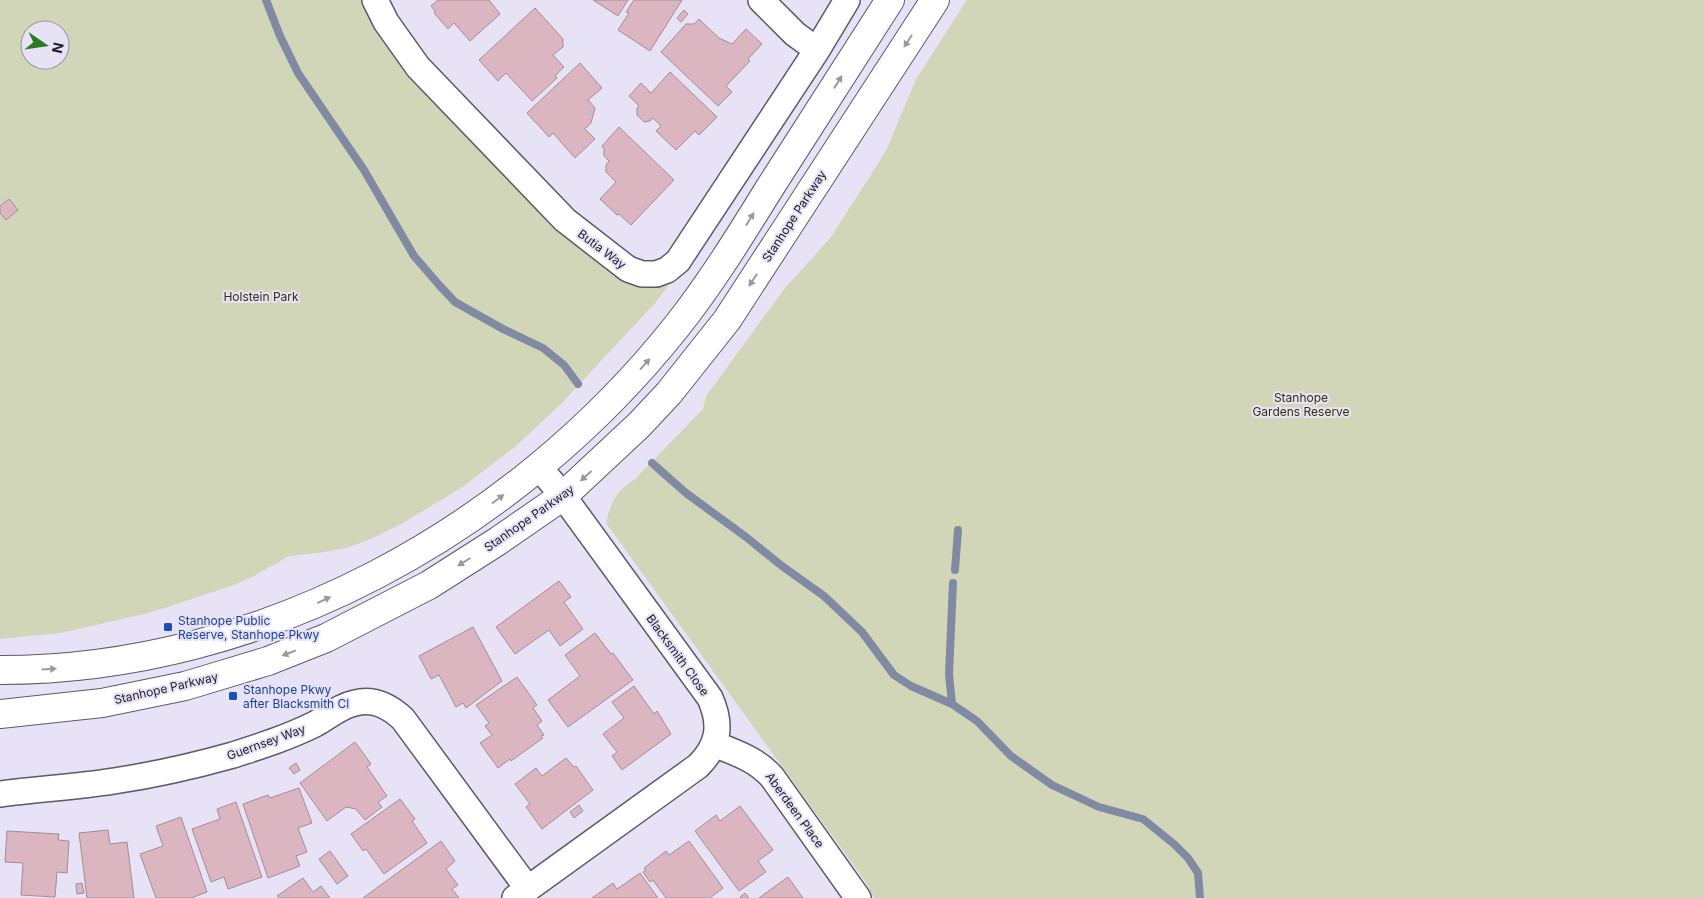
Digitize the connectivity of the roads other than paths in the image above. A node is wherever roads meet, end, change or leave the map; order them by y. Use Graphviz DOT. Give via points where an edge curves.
graph roads {
  1 [pos="375,0"];
  2 [pos="761,0"];
  3 [pos="847,0"];
  4 [pos="890,0"];
  5 [pos="935,0"];
  6 [pos="816,50"];
  7 [pos="539,467"];
  8 [pos="563,496"];
  9 [pos="0,670"];
  10 [pos="102,703"];
  11 [pos="0,714"];
  12 [pos="0,732"];
  13 [pos="714,744"];
  14 [pos="0,794"];
  15 [pos="522,893"];
  16 [pos="858,898"];
  1 -- 6 [label="street, Butia Way" via="386,22 418,67 565,220 628,269 642,274 656,274 678,261"];
  2 -- 6 [label="street"];
  3 -- 6 [label="street, Butia Way"];
  7 -- 4 [label="main road, one-way" via="612,400 676,327 717,271"];
  5 -- 8 [label="main road, Stanhope Parkway, one-way" via="727,320 669,393 609,455"];
  7 -- 8 [label="street, Blacksmith Close"];
  9 -- 7 [label="main road, one-way" via="53,669 124,660 166,652 270,622 320,602 420,551 497,500"];
  8 -- 10 [label="main road, Stanhope Parkway, one-way" via="429,585 326,638 268,661 185,686"];
  8 -- 13 [label="street, Blacksmith Close" via="710,698 717,723"];
  10 -- 11 [label="main road, Stanhope Parkway"];
  10 -- 12 [label="main road" via="72,718"];
  13 -- 15 [label="street, Blacksmith Close" via="698,766"];
  13 -- 16 [label="street, Aberdeen Place" via="762,766"];
  14 -- 15 [label="street, Guernsey Way" via="114,781 174,770 278,740 350,704 376,702 403,719"];
}
